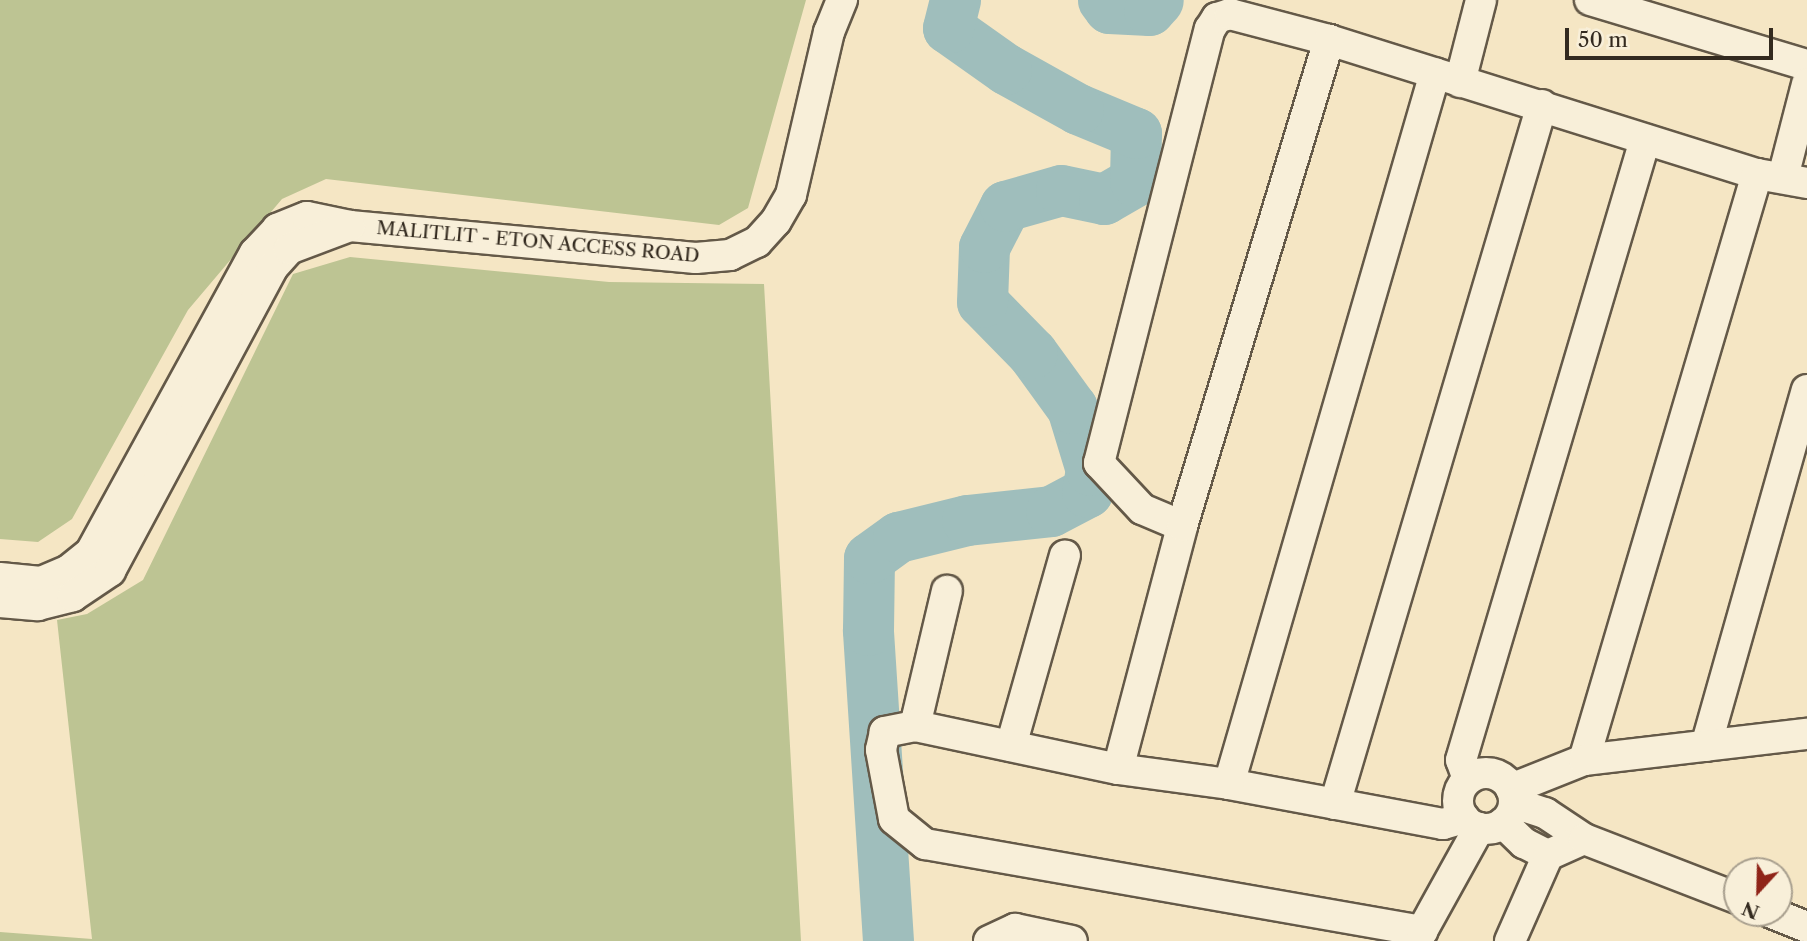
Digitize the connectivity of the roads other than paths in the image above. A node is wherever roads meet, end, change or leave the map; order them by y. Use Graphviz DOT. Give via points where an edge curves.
graph roads {
  1 [pos="842,0"];
  2 [pos="1481,0"];
  3 [pos="1590,0"];
  4 [pos="1329,40"];
  5 [pos="1807,65"];
  6 [pos="1447,77"];
  7 [pos="1807,84"];
  8 [pos="1542,105"];
  9 [pos="1645,139"];
  10 [pos="1782,178"];
  11 [pos="350,226"];
  12 [pos="1807,390"];
  13 [pos="1182,526"];
  14 [pos="1065,555"];
  15 [pos="0,578"];
  16 [pos="947,591"];
  17 [pos="0,602"];
  18 [pos="915,726"];
  19 [pos="1807,734"];
  20 [pos="1011,746"];
  21 [pos="1706,746"];
  22 [pos="1584,760"];
  23 [pos="1118,769"];
  24 [pos="1468,779"];
  25 [pos="1229,784"];
  26 [pos="1335,804"];
  27 [pos="1494,812"];
  28 [pos="1584,839"];
  29 [pos="1548,855"];
  30 [pos="1723,893"];
  31 [pos="989,941"];
  32 [pos="1072,941"];
  33 [pos="1510,941"];
  1 -- 11 [label="street, MALITLIT - ETON ACCESS ROAD" via="829,32 791,195 757,242 730,255 696,258"];
  2 -- 6 [label="street"];
  3 -- 5 [label="street"];
  4 -- 6 [label="street"];
  4 -- 13 [label="street"];
  4 -- 13 [label="street" via="1230,14 1217,18 1210,29 1099,463 1142,509"];
  6 -- 8 [label="street"];
  6 -- 25 [label="street"];
  7 -- 10 [label="street"];
  8 -- 9 [label="street"];
  8 -- 26 [label="street"];
  9 -- 10 [label="street"];
  9 -- 24 [label="street" via="1461,760"];
  10 -- 22 [label="street"];
  11 -- 15 [label="street, MALITLIT - ETON ACCESS ROAD" via="307,217 276,229 255,253 91,552 69,570 41,582"];
  11 -- 17 [label="street, MALITLIT - ETON ACCESS ROAD" via="289,249 272,267 110,571 73,596 38,605"];
  12 -- 21 [label="street"];
  13 -- 23 [label="street"];
  14 -- 20 [label="street"];
  16 -- 18 [label="street"];
  18 -- 20 [label="street"];
  18 -- 27 [label="street" via="885,732 881,750 894,819 925,844 1423,931"];
  19 -- 21 [label="street"];
  20 -- 23 [label="street"];
  21 -- 22 [label="street"];
  22 -- 27 [label="street"];
  23 -- 25 [label="street"];
  24 -- 27 [label="street" via="1458,797"];
  24 -- 27 [label="street" via="1487,773 1505,781"];
  25 -- 26 [label="street"];
  26 -- 27 [label="street" via="1443,824"];
  27 -- 28 [label="street" via="1545,813"];
  27 -- 29 [label="street" via="1524,843"];
  28 -- 29 [label="street"];
  28 -- 30 [label="street"];
  29 -- 33 [label="street"];
  31 -- 32 [label="street" via="1016,929"];
}
